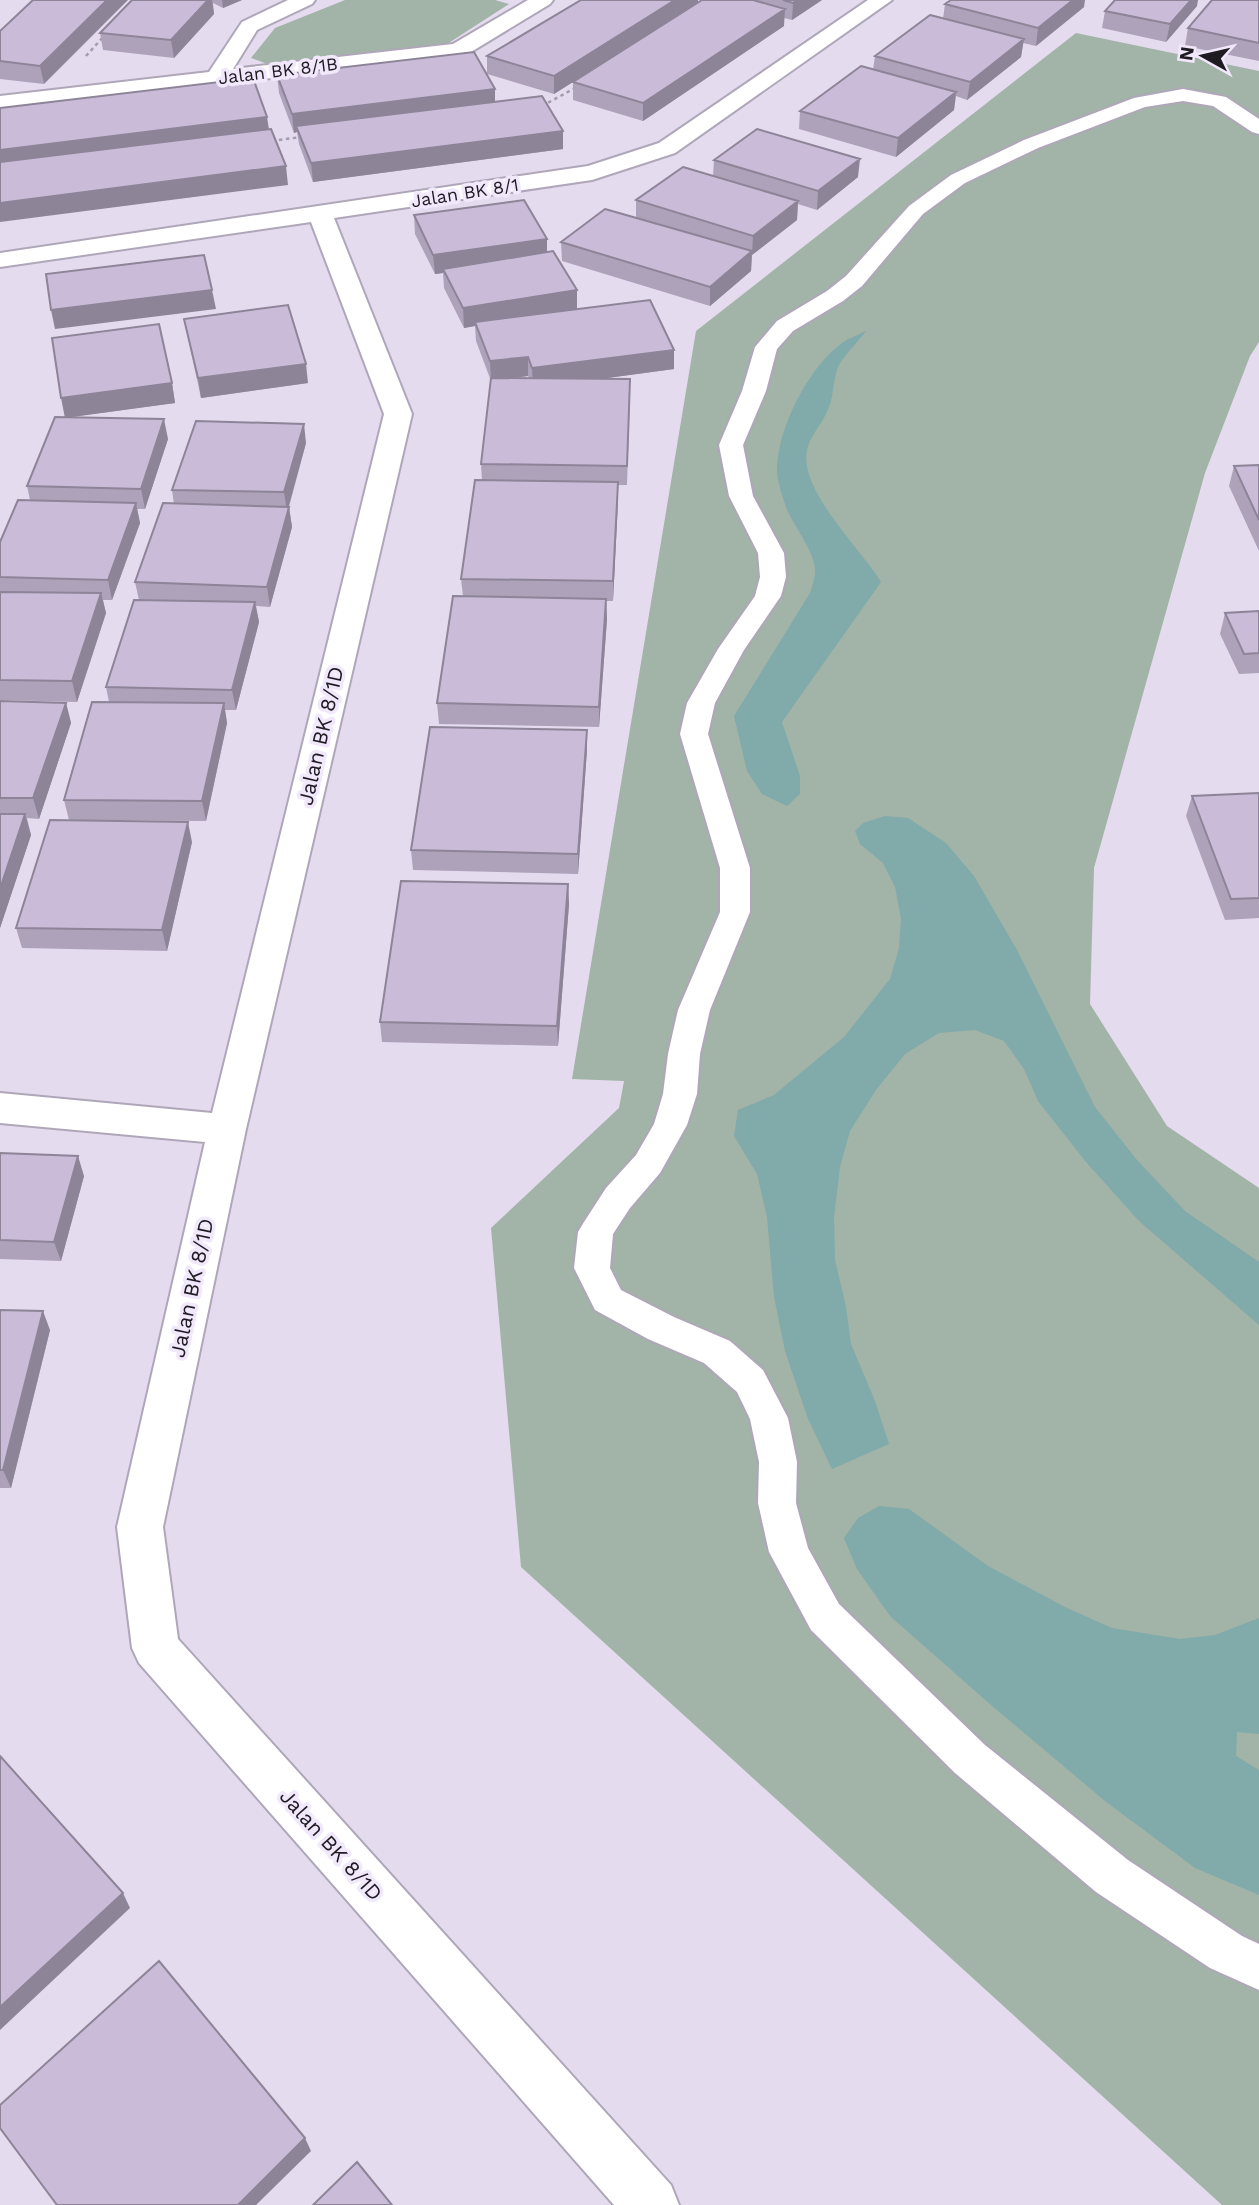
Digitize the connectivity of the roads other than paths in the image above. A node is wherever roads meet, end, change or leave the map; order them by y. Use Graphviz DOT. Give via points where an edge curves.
graph roads {
  1 [pos="304,0"];
  2 [pos="543,0"];
  3 [pos="882,0"];
  4 [pos="216,79"];
  5 [pos="0,103"];
  6 [pos="1259,128"];
  7 [pos="321,215"];
  8 [pos="0,260"];
  9 [pos="0,1108"];
  10 [pos="228,1129"];
  11 [pos="1259,1967"];
  12 [pos="651,2205"];
  1 -- 4 [label="street" via="249,26"];
  2 -- 4 [label="street, Jalan BK 8/1B" via="458,50"];
  3 -- 7 [label="street, Jalan BK 8/1" via="667,148 592,173"];
  4 -- 5 [label="street, Jalan BK 8/1B"];
  6 -- 11 [label="lane" via="1219,102 1183,95 1141,103 1031,144 958,179 916,210 854,281 785,326 766,347 731,445 741,496 771,553 773,576 768,596 701,703 694,734 735,868 735,912 694,1010 670,1125 648,1164 596,1231 592,1268 608,1300 717,1352 750,1381 769,1418 778,1462 777,1503 789,1552 825,1617 971,1759 1112,1876 1226,1952"];
  7 -- 8 [label="street, Jalan BK 8/1"];
  7 -- 10 [label="street, Jalan BK 8/1D" via="398,414"];
  9 -- 10 [label="street"];
  10 -- 12 [label="street, Jalan BK 8/1D" via="140,1527 156,1648"];
}
